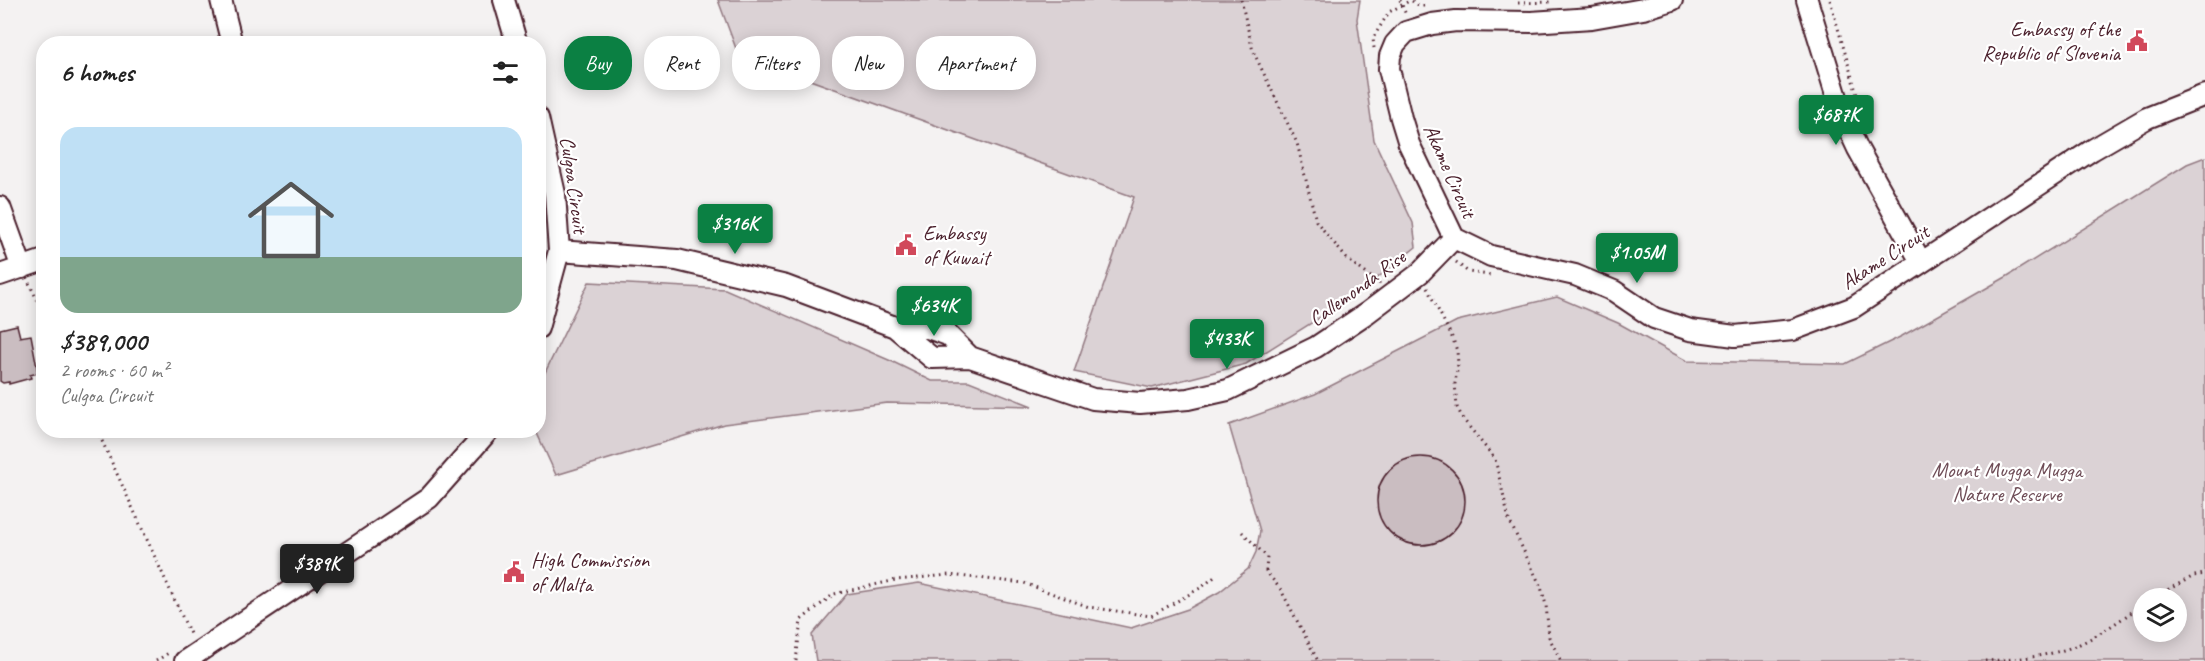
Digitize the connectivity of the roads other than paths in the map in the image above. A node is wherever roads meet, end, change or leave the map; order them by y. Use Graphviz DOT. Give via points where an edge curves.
graph roads {
  1 [pos="221,0"];
  2 [pos="504,0"];
  3 [pos="1672,0"];
  4 [pos="1806,2"];
  5 [pos="230,36"];
  6 [pos="515,36"];
  7 [pos="2205,95"];
  8 [pos="546,165"];
  9 [pos="0,207"];
  10 [pos="1454,238"];
  11 [pos="559,252"];
  12 [pos="1922,262"];
  13 [pos="36,263"];
  14 [pos="22,268"];
  15 [pos="0,275"];
  16 [pos="546,299"];
  17 [pos="895,327"];
  18 [pos="970,357"];
  19 [pos="482,438"];
  20 [pos="185,661"];
  1 -- 5 [label="street"];
  2 -- 6 [label="street"];
  3 -- 10 [label="street, Akame Circuit" via="1592,18 1432,24 1406,33 1395,44 1389,69 1401,118 1409,144"];
  4 -- 12 [label="street" via="1843,117"];
  7 -- 12 [label="street, Akame Circuit" via="2147,118 2101,144"];
  8 -- 11 [label="street, Culgoa Circuit" via="555,194"];
  9 -- 14 [label="street"];
  10 -- 12 [label="street, Akame Circuit" via="1491,256 1575,275 1614,291 1654,318 1690,330 1734,336 1793,330 1854,307"];
  10 -- 18 [label="street, Callemonda Rise" via="1394,294 1316,347 1228,390 1188,399 1140,403 1093,399"];
  11 -- 16 [label="street, Culgoa Circuit"];
  11 -- 17 [label="street, Callemonda Rise" via="676,260 786,286"];
  13 -- 14 [label="street"];
  14 -- 15 [label="street"];
  17 -- 18 [label="street, Callemonda Rise" via="928,328 948,335"];
  17 -- 18 [label="street, Callemonda Rise" via="932,358"];
  19 -- 20 [label="street" via="429,498"];
}
